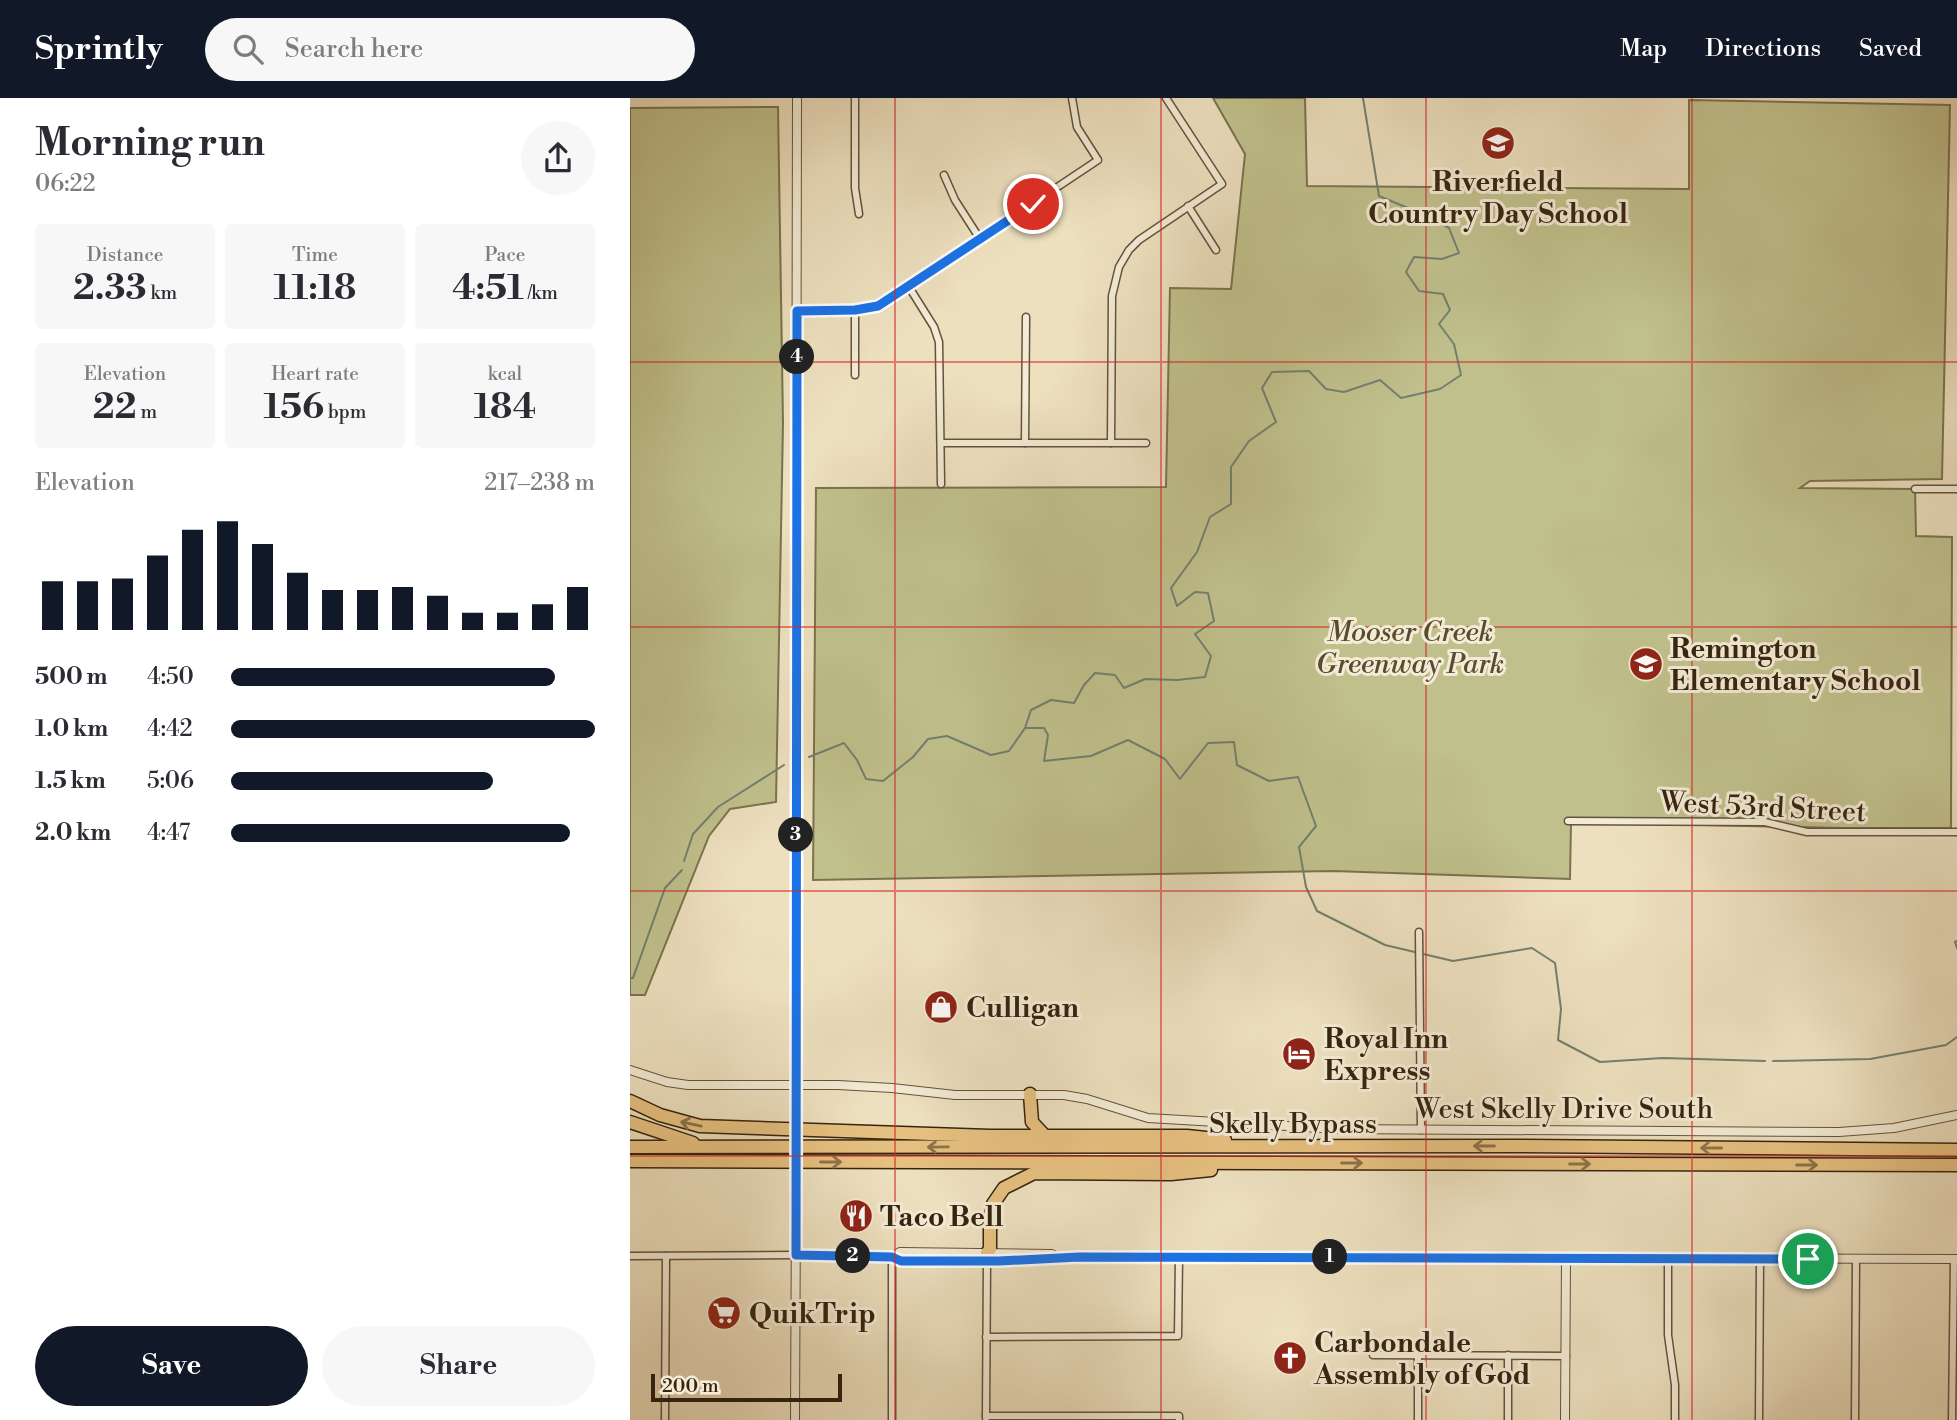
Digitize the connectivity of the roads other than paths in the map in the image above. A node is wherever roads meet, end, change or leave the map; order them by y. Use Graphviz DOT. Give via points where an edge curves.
graph roads {
  1 [pos="797,98"];
  2 [pos="855,98"];
  3 [pos="1072,98"];
  4 [pos="1166,98"];
  5 [pos="944,175"];
  6 [pos="1188,206"];
  7 [pos="859,214"];
  8 [pos="980,239"];
  9 [pos="1216,250"];
  10 [pos="909,287"];
  11 [pos="855,310"];
  12 [pos="797,311"];
  13 [pos="1026,317"];
  14 [pos="855,374"];
  15 [pos="941,443"];
  16 [pos="1025,443"];
  17 [pos="1111,443"];
  18 [pos="1146,443"];
  19 [pos="941,484"];
  20 [pos="1915,489"];
  21 [pos="1957,489"];
  22 [pos="1568,821"];
  23 [pos="1957,832"];
  24 [pos="1419,932"];
  25 [pos="630,1070"];
  26 [pos="796,1086"];
  27 [pos="1030,1094"];
  28 [pos="630,1101"];
  29 [pos="1957,1115"];
  30 [pos="630,1122"];
  31 [pos="1421,1130"];
  32 [pos="1046,1136"];
  33 [pos="630,1147"];
  34 [pos="707,1147"];
  35 [pos="1284,1147"];
  36 [pos="1957,1147"];
  37 [pos="630,1161"];
  38 [pos="1284,1162"];
  39 [pos="1957,1165"];
  40 [pos="666,1255"];
  41 [pos="796,1255"];
  42 [pos="630,1256"];
  43 [pos="892,1257"];
  44 [pos="987,1257"];
  45 [pos="1179,1257"];
  46 [pos="1566,1257"];
  47 [pos="1668,1258"];
  48 [pos="1760,1258"];
  49 [pos="1856,1259"];
  50 [pos="1955,1259"];
  51 [pos="986,1337"];
  52 [pos="1373,1355"];
  53 [pos="1508,1355"];
  54 [pos="1418,1356"];
  55 [pos="1566,1356"];
  56 [pos="986,1418"];
  57 [pos="1180,1418"];
  58 [pos="665,1420"];
  59 [pos="795,1420"];
  60 [pos="892,1420"];
  61 [pos="1418,1420"];
  62 [pos="1508,1420"];
  63 [pos="1566,1420"];
  64 [pos="1675,1420"];
  65 [pos="1759,1420"];
  66 [pos="1855,1420"];
  67 [pos="1952,1420"];
  1 -- 12 [label="street"];
  2 -- 7 [label="street"];
  3 -- 8 [label="street" via="1077,127 1098,160"];
  4 -- 6 [label="street" via="1222,184"];
  5 -- 8 [label="street"];
  6 -- 9 [label="street"];
  6 -- 17 [label="street" via="1134,244 1116,275"];
  8 -- 10 [label="street"];
  10 -- 11 [label="street" via="878,306"];
  10 -- 15 [label="street" via="939,342"];
  11 -- 12 [label="street"];
  11 -- 14 [label="street"];
  12 -- 26 [label="street"];
  13 -- 16 [label="street"];
  15 -- 16 [label="street"];
  15 -- 19 [label="street"];
  16 -- 17 [label="street"];
  17 -- 18 [label="street"];
  20 -- 21 [label="street"];
  22 -- 23 [label="street, West 53rd Street" via="1765,822 1807,832"];
  24 -- 31 [label="street"];
  25 -- 26 [label="street, West Skelly Drive South" via="688,1085"];
  26 -- 27 [label="street, West Skelly Drive South" via="892,1087 955,1095"];
  26 -- 41 [label="street, bridge"];
  27 -- 31 [label="street, West Skelly Drive South" via="1070,1095 1149,1118"];
  27 -- 32 [label="highway" via="1032,1122"];
  32 -- 28 [label="highway, one-way" via="700,1126"];
  29 -- 31 [label="street, West Skelly Drive South" via="1894,1128 1839,1132"];
  30 -- 34 [label="highway"];
  32 -- 35 [label="highway" via="1187,1136"];
  33 -- 34 [label="highway, Skelly Bypass"];
  35 -- 34 [label="highway, Skelly Bypass, one-way"];
  36 -- 35 [label="highway, Skelly Bypass, one-way"];
  37 -- 38 [label="highway, Skelly Bypass, one-way"];
  38 -- 39 [label="highway, Skelly Bypass, one-way"];
  38 -- 44 [label="highway" via="1171,1174 1034,1173 1004,1188 993,1204"];
  40 -- 41 [label="street"];
  40 -- 42 [label="street"];
  40 -- 58 [label="street"];
  41 -- 43 [label="street"];
  41 -- 59 [label="street"];
  43 -- 44 [label="street" via="901,1261"];
  43 -- 60 [label="street"];
  44 -- 45 [label="street"];
  44 -- 51 [label="street"];
  45 -- 46 [label="street"];
  45 -- 51 [label="street" via="1178,1336"];
  46 -- 47 [label="street"];
  46 -- 55 [label="street"];
  47 -- 48 [label="street"];
  47 -- 64 [label="street"];
  48 -- 49 [label="street"];
  48 -- 65 [label="street"];
  49 -- 50 [label="street"];
  49 -- 66 [label="street"];
  50 -- 67 [label="street"];
  51 -- 56 [label="street"];
  52 -- 54 [label="street"];
  53 -- 54 [label="street"];
  53 -- 55 [label="street"];
  53 -- 62 [label="street"];
  54 -- 61 [label="street"];
  55 -- 63 [label="street"];
  56 -- 57 [label="street"];
}
